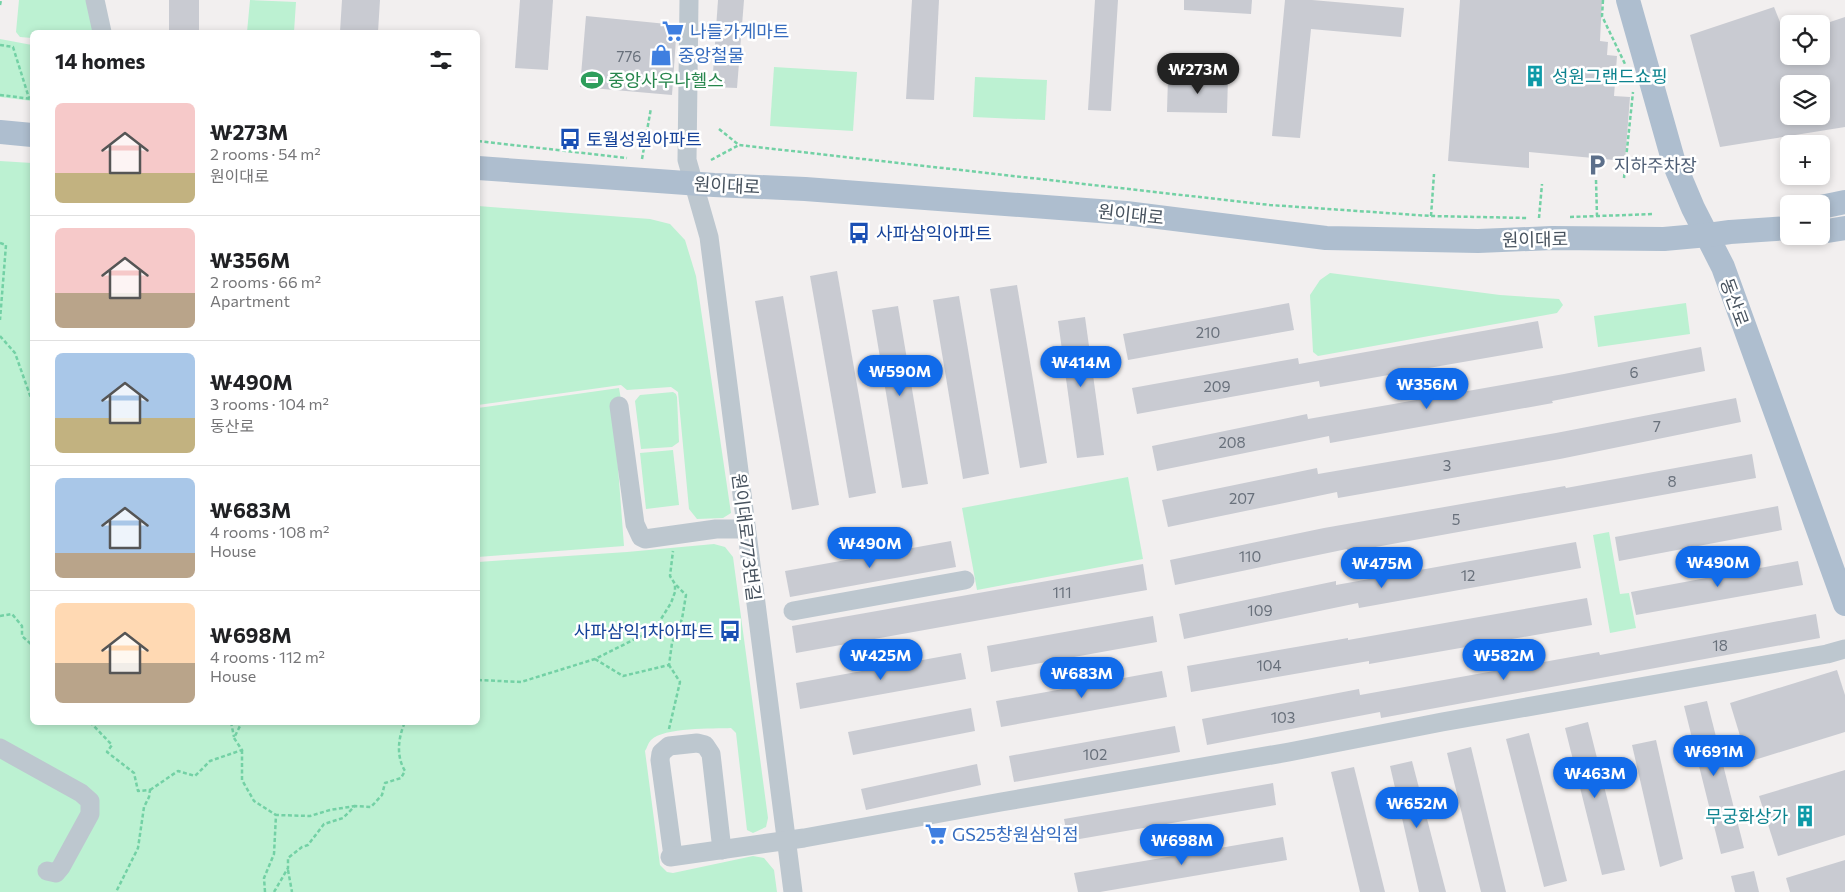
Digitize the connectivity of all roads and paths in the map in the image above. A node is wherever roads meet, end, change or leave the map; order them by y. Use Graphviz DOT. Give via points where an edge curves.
graph roads {
  1 [pos="1,0"];
  2 [pos="95,0"];
  3 [pos="689,0"];
  4 [pos="1603,0"];
  5 [pos="1628,0"];
  6 [pos="0,5"];
  7 [pos="102,30"];
  8 [pos="0,45"];
  9 [pos="1626,66"];
  10 [pos="1633,92"];
  11 [pos="0,95"];
  12 [pos="30,95"];
  13 [pos="30,98"];
  14 [pos="651,108"];
  15 [pos="719,129"];
  16 [pos="0,132"];
  17 [pos="30,135"];
  18 [pos="480,141"];
  19 [pos="739,145"];
  20 [pos="711,160"];
  21 [pos="480,168"];
  22 [pos="1434,174"];
  23 [pos="1624,178"];
  24 [pos="1596,180"];
  25 [pos="695,184"];
  26 [pos="1542,184"];
  27 [pos="1845,202"];
  28 [pos="1830,205"];
  29 [pos="1654,214"];
  30 [pos="1431,216"];
  31 [pos="1597,216"];
  32 [pos="1568,217"];
  33 [pos="1529,218"];
  34 [pos="1539,218"];
  35 [pos="1780,228"];
  36 [pos="1845,228"];
  37 [pos="1830,230"];
  38 [pos="1708,235"];
  39 [pos="0,243"];
  40 [pos="0,320"];
  41 [pos="0,336"];
  42 [pos="30,395"];
  43 [pos="619,406"];
  44 [pos="746,529"];
  45 [pos="674,550"];
  46 [pos="965,580"];
  47 [pos="675,584"];
  48 [pos="1845,604"];
  49 [pos="793,611"];
  50 [pos="0,616"];
  51 [pos="30,643"];
  52 [pos="1845,649"];
  53 [pos="595,659"];
  54 [pos="669,665"];
  55 [pos="480,680"];
  56 [pos="93,725"];
  57 [pos="232,725"];
  58 [pos="240,725"];
  59 [pos="404,725"];
  60 [pos="234,738"];
  61 [pos="0,748"];
  62 [pos="665,748"];
  63 [pos="242,750"];
  64 [pos="150,790"];
  65 [pos="355,806"];
  66 [pos="276,815"];
  67 [pos="786,841"];
  68 [pos="722,850"];
  69 [pos="288,868"];
  70 [pos="47,870"];
  71 [pos="116,892"];
  72 [pos="265,892"];
  73 [pos="274,892"];
  74 [pos="292,892"];
  75 [pos="793,892"];
  1 -- 6 [label="path"];
  2 -- 7 [label="street"];
  3 -- 25 [label="street, 원이대로773번길" via="687,160"];
  4 -- 9 [label="path" via="1602,16"];
  5 -- 38 [label="main road, 동산로" via="1674,163"];
  8 -- 12 [label="path" via="13,47"];
  10 -- 23 [label="path"];
  11 -- 13 [label="path"];
  14 -- 18 [label="path" via="643,160"];
  15 -- 19 [label="path"];
  16 -- 17 [label="main road"];
  19 -- 20 [label="path"];
  19 -- 30 [label="path" via="1270,205"];
  21 -- 25 [label="main road, 원이대로"];
  22 -- 30 [label="path"];
  24 -- 31 [label="path"];
  25 -- 38 [label="main road, 원이대로" via="1126,213 1326,238 1478,241 1664,239"];
  25 -- 44 [label="street, 원이대로773번길" via="709,233"];
  26 -- 34 [label="path"];
  27 -- 28 [label="main road"];
  29 -- 31 [label="path"];
  30 -- 33 [label="path"];
  31 -- 32 [label="path"];
  35 -- 38 [label="main road, 원이대로"];
  36 -- 37 [label="main road"];
  38 -- 48 [label="main road, 동산로" via="1723,267"];
  39 -- 40 [label="path" via="6,245"];
  41 -- 42 [label="path" via="15,353"];
  43 -- 44 [label="street" via="635,524 641,537"];
  44 -- 67 [label="street, 원이대로773번길"];
  45 -- 47 [label="path" via="670,576"];
  46 -- 49 [label="street"];
  47 -- 53 [label="path" via="671,603 650,635 643,635"];
  47 -- 54 [label="path" via="686,595"];
  50 -- 51 [label="path" via="12,614 22,626 22,636"];
  52 -- 67 [label="street"];
  53 -- 54 [label="path" via="623,676"];
  53 -- 55 [label="path" via="521,682"];
  54 -- 62 [label="path" via="680,682"];
  56 -- 64 [label="path" via="112,745 107,752 134,774 138,791"];
  57 -- 60 [label="path"];
  58 -- 60 [label="path"];
  59 -- 65 [label="path" via="399,762 405,771 400,778 385,783 382,795 371,807"];
  60 -- 63 [label="path"];
  61 -- 70 [label="street" via="90,802 90,814 61,867 56,873"];
  62 -- 68 [label="street" via="697,743 705,745 711,754"];
  62 -- 68 [label="street" via="660,760 671,856"];
  63 -- 64 [label="path" via="210,761 195,776 178,771"];
  63 -- 66 [label="path" via="242,780 254,801"];
  64 -- 71 [label="path" via="138,848"];
  65 -- 66 [label="path" via="310,816"];
  65 -- 69 [label="path" via="343,818 324,824 308,845 288,858"];
  66 -- 72 [label="path" via="274,854 264,878"];
  67 -- 68 [label="street"];
  67 -- 75 [label="street, 원이대로773번길"];
  69 -- 73 [label="path"];
  69 -- 74 [label="path"];
}
